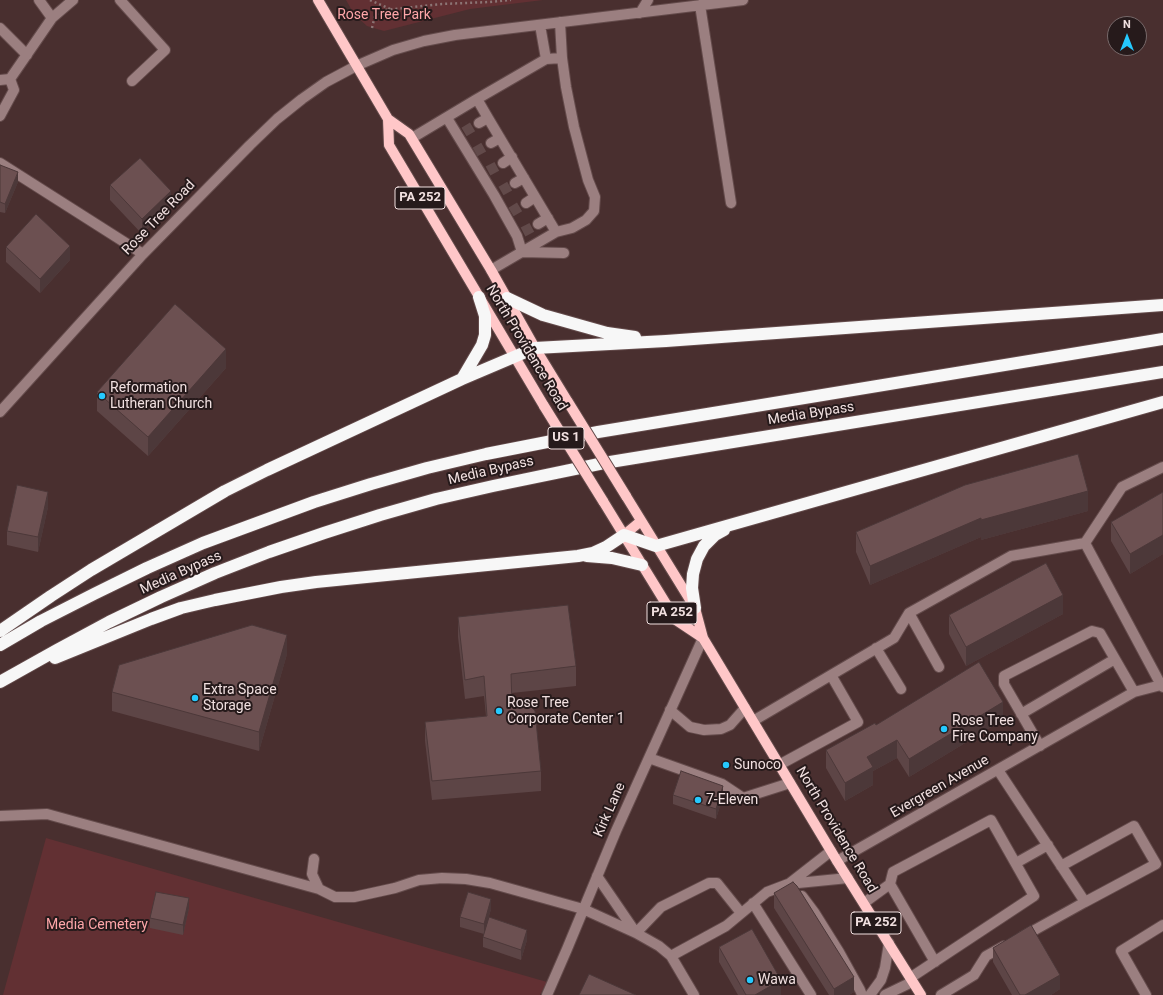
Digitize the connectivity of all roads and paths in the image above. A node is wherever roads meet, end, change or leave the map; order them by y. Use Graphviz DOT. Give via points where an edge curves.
graph roads {
  1 [pos="39,0"];
  2 [pos="73,0"];
  3 [pos="120,0"];
  4 [pos="318,0"];
  5 [pos="370,0"];
  6 [pos="511,0"];
  7 [pos="648,0"];
  8 [pos="743,0"];
  9 [pos="716,2"];
  10 [pos="700,6"];
  11 [pos="392,10"];
  12 [pos="640,13"];
  13 [pos="52,18"];
  14 [pos="560,22"];
  15 [pos="540,25"];
  16 [pos="0,28"];
  17 [pos="372,28"];
  18 [pos="27,56"];
  19 [pos="562,58"];
  20 [pos="546,60"];
  21 [pos="356,66"];
  22 [pos="10,79"];
  23 [pos="0,80"];
  24 [pos="132,81"];
  25 [pos="477,99"];
  26 [pos="0,116"];
  27 [pos="446,118"];
  28 [pos="388,119"];
  29 [pos="412,138"];
  30 [pos="500,138"];
  31 [pos="491,143"];
  32 [pos="0,164"];
  33 [pos="524,178"];
  34 [pos="515,183"];
  35 [pos="535,197"];
  36 [pos="731,202"];
  37 [pos="526,203"];
  38 [pos="548,218"];
  39 [pos="538,224"];
  40 [pos="556,232"];
  41 [pos="522,252"];
  42 [pos="564,253"];
  43 [pos="143,254"];
  44 [pos="491,270"];
  45 [pos="479,297"];
  46 [pos="507,298"];
  47 [pos="1163,305"];
  48 [pos="1163,339"];
  49 [pos="666,341"];
  50 [pos="535,348"];
  51 [pos="515,357"];
  52 [pos="1163,372"];
  53 [pos="462,379"];
  54 [pos="1163,402"];
  55 [pos="0,412"];
  56 [pos="1163,468"];
  57 [pos="641,521"];
  58 [pos="731,525"];
  59 [pos="624,535"];
  60 [pos="1085,543"];
  61 [pos="656,546"];
  62 [pos="578,556"];
  63 [pos="642,565"];
  64 [pos="695,608"];
  65 [pos="909,613"];
  66 [pos="0,631"];
  67 [pos="703,638"];
  68 [pos="0,645"];
  69 [pos="876,648"];
  70 [pos="1115,659"];
  71 [pos="939,667"];
  72 [pos="831,675"];
  73 [pos="3,680"];
  74 [pos="1162,685"];
  75 [pos="901,690"];
  76 [pos="1134,692"];
  77 [pos="745,708"];
  78 [pos="670,710"];
  79 [pos="1021,714"];
  80 [pos="753,721"];
  81 [pos="1040,746"];
  82 [pos="649,758"];
  83 [pos="779,765"];
  84 [pos="998,770"];
  85 [pos="790,783"];
  86 [pos="0,816"];
  87 [pos="1048,845"];
  88 [pos="831,851"];
  89 [pos="314,859"];
  90 [pos="837,861"];
  91 [pos="1016,863"];
  92 [pos="1061,866"];
  93 [pos="597,876"];
  94 [pos="848,878"];
  95 [pos="788,884"];
  96 [pos="890,884"];
  97 [pos="319,889"];
  98 [pos="1085,902"];
  99 [pos="753,903"];
  100 [pos="864,903"];
  101 [pos="583,909"];
  102 [pos="741,913"];
  103 [pos="1163,925"];
  104 [pos="636,933"];
  105 [pos="888,944"];
  106 [pos="671,956"];
  107 [pos="935,962"];
  108 [pos="911,980"];
  109 [pos="547,995"];
  110 [pos="694,995"];
  111 [pos="811,995"];
  112 [pos="862,995"];
  113 [pos="870,995"];
  114 [pos="885,995"];
  115 [pos="921,995"];
  116 [pos="941,995"];
  117 [pos="1146,995"];
  1 -- 13 [label="street"];
  2 -- 13 [label="street"];
  3 -- 24 [label="street" via="165,50"];
  4 -- 21 [label="main road, North Providence Road / PA 252"];
  5 -- 11 [label="path"];
  6 -- 11 [label="path"];
  7 -- 12 [label="street"];
  8 -- 9 [label="street, Rose Tree Road"];
  9 -- 10 [label="street, Rose Tree Road"];
  10 -- 12 [label="street, Rose Tree Road"];
  10 -- 36 [label="street"];
  11 -- 17 [label="path" via="375,15"];
  12 -- 14 [label="street, Rose Tree Road"];
  13 -- 18 [label="street"];
  14 -- 15 [label="street, Rose Tree Road"];
  14 -- 19 [label="street"];
  15 -- 20 [label="street"];
  15 -- 21 [label="street, Rose Tree Road" via="424,41 393,50"];
  16 -- 18 [label="street"];
  18 -- 22 [label="street"];
  19 -- 20 [label="street"];
  19 -- 40 [label="street" via="574,127 595,197 594,211 586,220 572,228"];
  20 -- 25 [label="street"];
  21 -- 28 [label="main road, North Providence Road / PA 252"];
  21 -- 43 [label="street, Rose Tree Road" via="326,82 277,119"];
  22 -- 23 [label="street"];
  22 -- 26 [label="street" via="14,90"];
  25 -- 27 [label="street"];
  25 -- 30 [label="street" via="484,120"];
  27 -- 29 [label="street"];
  27 -- 41 [label="street" via="473,153 497,193 520,234"];
  28 -- 29 [label="main road, North Providence Road / PA 252"];
  28 -- 45 [label="main road, North Providence Road / PA 252" via="389,145"];
  29 -- 44 [label="main road, North Providence Road / PA 252"];
  30 -- 31 [label="street"];
  30 -- 33 [label="street" via="507,160"];
  32 -- 43 [label="street"];
  33 -- 34 [label="street"];
  33 -- 35 [label="street"];
  35 -- 37 [label="street"];
  35 -- 38 [label="street"];
  38 -- 39 [label="street"];
  38 -- 40 [label="street"];
  40 -- 41 [label="street"];
  41 -- 42 [label="street"];
  41 -- 44 [label="street"];
  43 -- 55 [label="street, Rose Tree Road"];
  44 -- 46 [label="main road, North Providence Road / PA 252"];
  45 -- 51 [label="main road, North Providence Road / PA 252"];
  45 -- 53 [label="highway" via="485,316 485,335"];
  46 -- 49 [label="highway" via="543,315 607,333"];
  46 -- 50 [label="main road, North Providence Road / PA 252"];
  47 -- 49 [label="highway"];
  48 -- 68 [label="highway, Media Bypass / US 1" via="598,432 428,468 314,502 203,543 94,594"];
  49 -- 50 [label="highway"];
  50 -- 51 [label="highway"];
  50 -- 57 [label="main road, North Providence Road / PA 252, bridge"];
  51 -- 53 [label="highway"];
  51 -- 59 [label="main road, North Providence Road / PA 252, bridge"];
  52 -- 73 [label="highway, Media Bypass / US 1" via="604,463 436,499 324,533 215,573 109,622"];
  53 -- 66 [label="highway" via="225,491 91,570"];
  54 -- 58 [label="highway"];
  56 -- 60 [label="street" via="1122,487"];
  57 -- 59 [label="main road"];
  57 -- 61 [label="main road, North Providence Road / PA 252"];
  58 -- 61 [label="highway"];
  58 -- 64 [label="highway" via="704,546 697,559 692,588"];
  59 -- 61 [label="highway"];
  59 -- 62 [label="highway" via="600,550"];
  59 -- 63 [label="main road, North Providence Road / PA 252"];
  60 -- 65 [label="street" via="1010,556"];
  60 -- 74 [label="street"];
  61 -- 64 [label="main road, North Providence Road / PA 252"];
  62 -- 63 [label="highway" via="612,558"];
  62 -- 73 [label="highway" via="316,582 240,594 181,608"];
  63 -- 67 [label="main road, North Providence Road / PA 252" via="676,620"];
  64 -- 67 [label="main road, North Providence Road / PA 252"];
  65 -- 69 [label="street" via="894,638"];
  65 -- 71 [label="street"];
  67 -- 77 [label="main road, North Providence Road / PA 252"];
  67 -- 78 [label="street, Kirk Lane"];
  69 -- 72 [label="street"];
  69 -- 75 [label="street"];
  70 -- 76 [label="street"];
  70 -- 79 [label="street"];
  70 -- 79 [label="street" via="1100,633 1092,631 1004,676 1004,684"];
  72 -- 80 [label="street"];
  72 -- 83 [label="street" via="858,722"];
  74 -- 76 [label="street, Evergreen Avenue"];
  76 -- 81 [label="street, Evergreen Avenue"];
  77 -- 78 [label="street" via="730,725 721,729 704,730 690,727"];
  77 -- 80 [label="main road, North Providence Road / PA 252"];
  78 -- 82 [label="street, Kirk Lane"];
  79 -- 81 [label="street"];
  80 -- 83 [label="main road, North Providence Road / PA 252"];
  81 -- 84 [label="street, Evergreen Avenue"];
  82 -- 85 [label="street" via="722,784 743,798"];
  82 -- 93 [label="street, Kirk Lane"];
  83 -- 85 [label="main road, North Providence Road / PA 252"];
  84 -- 87 [label="street"];
  84 -- 90 [label="street, Evergreen Avenue"];
  85 -- 88 [label="main road, North Providence Road / PA 252"];
  86 -- 97 [label="street" via="47,814"];
  87 -- 91 [label="street"];
  87 -- 92 [label="street"];
  88 -- 90 [label="main road, North Providence Road / PA 252"];
  88 -- 95 [label="street"];
  89 -- 97 [label="street" via="312,874"];
  90 -- 94 [label="main road, North Providence Road / PA 252"];
  91 -- 96 [label="street" via="991,820 893,872"];
  91 -- 107 [label="street" via="1034,896"];
  92 -- 98 [label="street"];
  92 -- 98 [label="street" via="1134,826 1156,864"];
  93 -- 101 [label="street, Kirk Lane"];
  93 -- 104 [label="street"];
  94 -- 95 [label="street"];
  94 -- 100 [label="main road, North Providence Road / PA 252"];
  95 -- 99 [label="street" via="767,892"];
  95 -- 112 [label="street" via="803,897 814,912"];
  96 -- 100 [label="street"];
  96 -- 107 [label="street"];
  97 -- 101 [label="street" via="335,897 354,897 419,880 466,879 490,883"];
  98 -- 116 [label="street" via="986,956 974,975"];
  99 -- 102 [label="street"];
  99 -- 111 [label="street"];
  100 -- 105 [label="main road, North Providence Road / PA 252"];
  101 -- 104 [label="street"];
  101 -- 109 [label="street, Kirk Lane"];
  102 -- 104 [label="street" via="717,883 709,883 661,907"];
  102 -- 106 [label="street" via="726,926"];
  103 -- 117 [label="street" via="1121,952"];
  104 -- 106 [label="street"];
  105 -- 108 [label="main road, North Providence Road / PA 252"];
  105 -- 113 [label="street" via="881,980"];
  106 -- 110 [label="street"];
  107 -- 108 [label="street"];
  108 -- 114 [label="street"];
  108 -- 115 [label="main road, North Providence Road / PA 252"];
}
